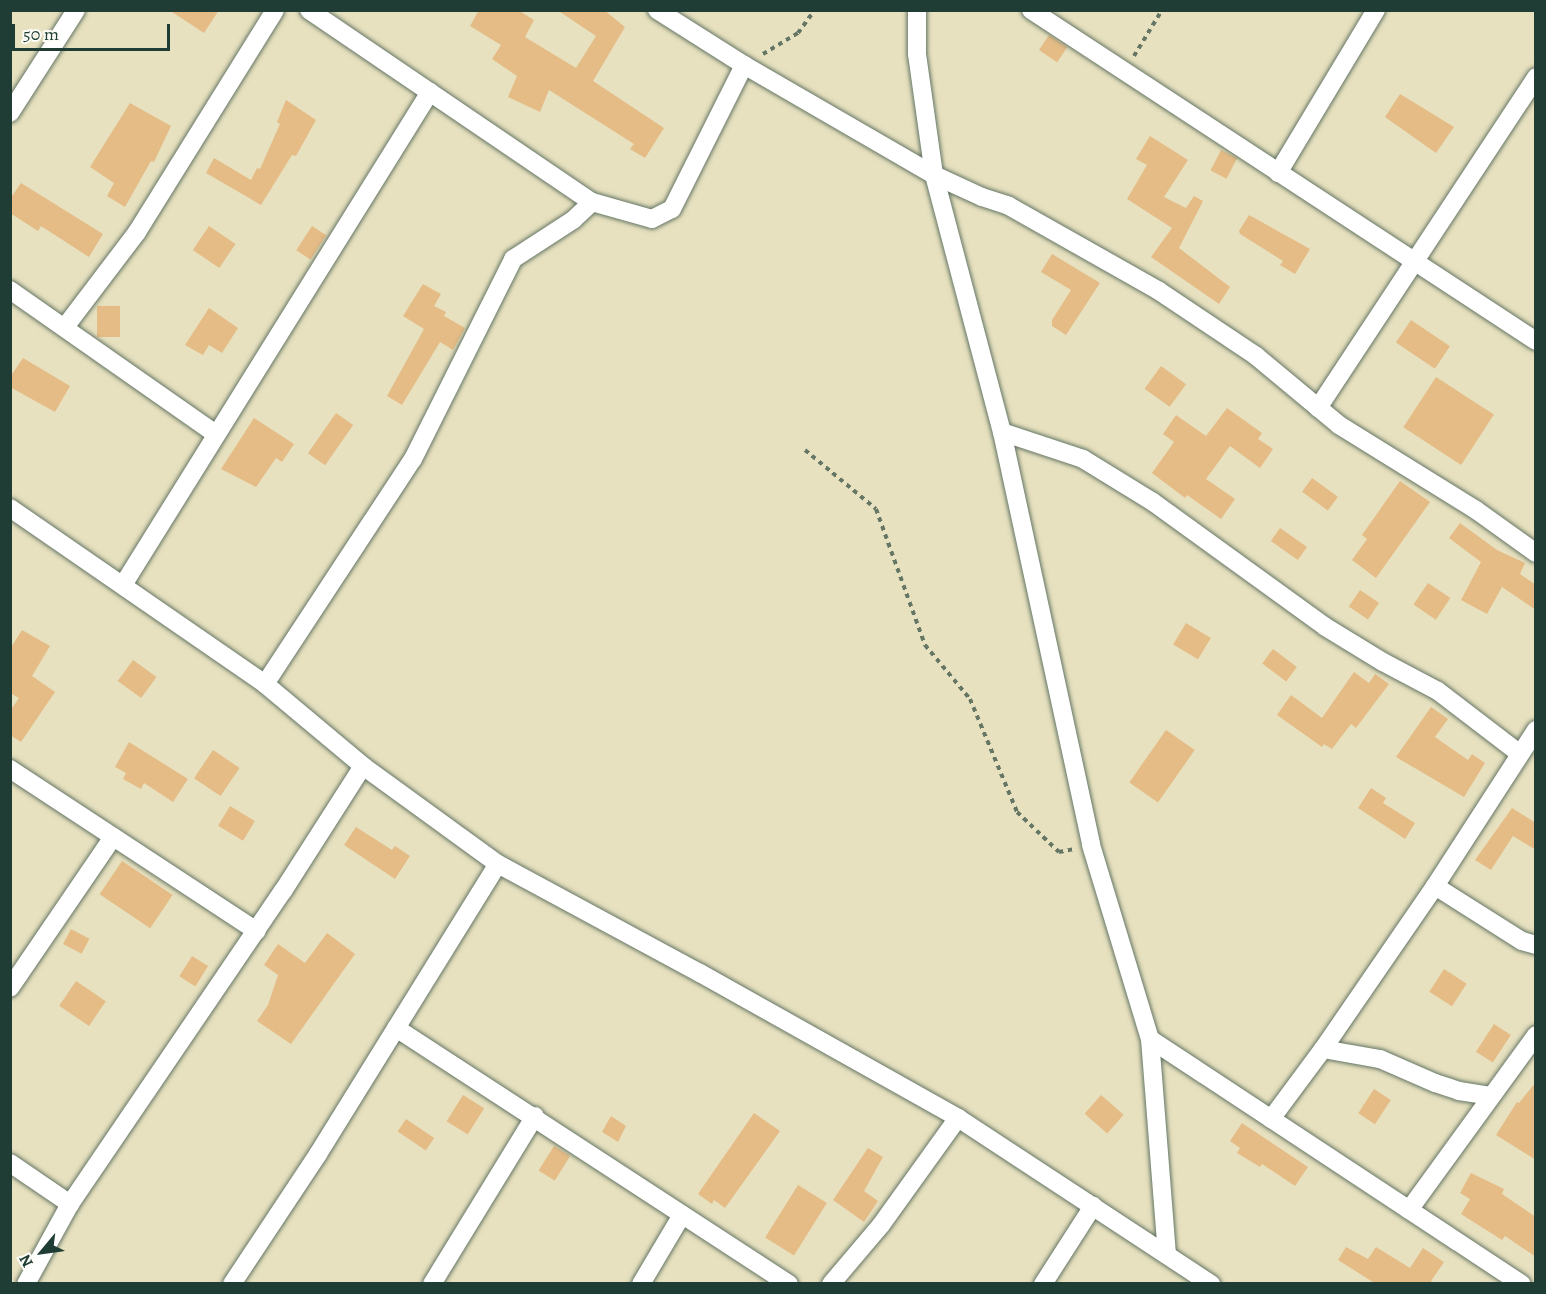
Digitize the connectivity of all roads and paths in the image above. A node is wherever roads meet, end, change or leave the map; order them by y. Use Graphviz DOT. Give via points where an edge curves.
graph roads {
  1 [pos="76,10"];
  2 [pos="275,10"];
  3 [pos="309,10"];
  4 [pos="657,10"];
  5 [pos="815,10"];
  6 [pos="917,10"];
  7 [pos="1031,10"];
  8 [pos="1162,10"];
  9 [pos="1376,10"];
  10 [pos="744,65"];
  11 [pos="1124,72"];
  12 [pos="1536,77"];
  13 [pos="430,92"];
  14 [pos="10,113"];
  15 [pos="1278,173"];
  16 [pos="934,175"];
  17 [pos="592,202"];
  18 [pos="1414,262"];
  19 [pos="10,290"];
  20 [pos="65,327"];
  21 [pos="1536,341"];
  22 [pos="1318,408"];
  23 [pos="1002,432"];
  24 [pos="216,434"];
  25 [pos="805,450"];
  26 [pos="10,508"];
  27 [pos="1536,553"];
  28 [pos="123,585"];
  29 [pos="265,684"];
  30 [pos="1536,730"];
  31 [pos="1520,754"];
  32 [pos="363,766"];
  33 [pos="10,769"];
  34 [pos="113,837"];
  35 [pos="1091,845"];
  36 [pos="498,864"];
  37 [pos="1435,886"];
  38 [pos="256,931"];
  39 [pos="1536,945"];
  40 [pos="10,988"];
  41 [pos="396,1028"];
  42 [pos="1536,1035"];
  43 [pos="1150,1039"];
  44 [pos="1323,1049"];
  45 [pos="1489,1096"];
  46 [pos="535,1116"];
  47 [pos="958,1118"];
  48 [pos="1271,1119"];
  49 [pos="10,1163"];
  50 [pos="70,1204"];
  51 [pos="1093,1206"];
  52 [pos="1409,1210"];
  53 [pos="682,1215"];
  54 [pos="1167,1254"];
  55 [pos="26,1284"];
  56 [pos="232,1284"];
  57 [pos="432,1284"];
  58 [pos="641,1284"];
  59 [pos="789,1284"];
  60 [pos="831,1284"];
  61 [pos="1042,1284"];
  62 [pos="1211,1284"];
  63 [pos="1521,1284"];
  1 -- 14 [label="street"];
  2 -- 20 [label="street" via="137,232"];
  3 -- 13 [label="street"];
  4 -- 10 [label="street"];
  5 -- 10 [label="path" via="798,33"];
  6 -- 16 [label="street" via="917,54"];
  7 -- 11 [label="street"];
  8 -- 11 [label="path"];
  9 -- 15 [label="street"];
  10 -- 16 [label="street"];
  10 -- 17 [label="street" via="672,209 652,219"];
  11 -- 15 [label="street"];
  12 -- 18 [label="street"];
  13 -- 17 [label="street"];
  13 -- 24 [label="street"];
  15 -- 18 [label="street"];
  16 -- 22 [label="street" via="1009,206 1160,291 1256,356"];
  16 -- 23 [label="street"];
  17 -- 29 [label="street" via="573,220 513,259 413,459"];
  18 -- 21 [label="street"];
  18 -- 22 [label="street"];
  19 -- 20 [label="street"];
  20 -- 24 [label="street"];
  22 -- 27 [label="street"];
  23 -- 31 [label="street" via="1083,459 1153,501 1324,626 1437,691"];
  23 -- 35 [label="street"];
  24 -- 28 [label="street"];
  25 -- 35 [label="path" via="876,509 925,645 970,699 1017,812 1059,852"];
  26 -- 28 [label="street"];
  28 -- 29 [label="street"];
  29 -- 32 [label="street"];
  30 -- 31 [label="street"];
  31 -- 37 [label="street"];
  32 -- 36 [label="street"];
  32 -- 38 [label="street"];
  33 -- 34 [label="street"];
  34 -- 38 [label="street"];
  34 -- 40 [label="street"];
  35 -- 43 [label="street"];
  36 -- 41 [label="street"];
  36 -- 47 [label="street"];
  37 -- 39 [label="street" via="1522,941"];
  37 -- 44 [label="street"];
  38 -- 50 [label="street"];
  41 -- 46 [label="street"];
  41 -- 56 [label="street"];
  42 -- 45 [label="street"];
  43 -- 48 [label="street"];
  43 -- 54 [label="street"];
  44 -- 45 [label="street" via="1380,1059 1435,1083"];
  44 -- 48 [label="street"];
  45 -- 52 [label="street"];
  46 -- 53 [label="street"];
  46 -- 57 [label="street"];
  47 -- 51 [label="street"];
  47 -- 60 [label="street" via="881,1225"];
  48 -- 52 [label="street"];
  49 -- 50 [label="street"];
  50 -- 55 [label="street"];
  51 -- 54 [label="street"];
  51 -- 61 [label="street"];
  52 -- 63 [label="street"];
  53 -- 58 [label="street"];
  53 -- 59 [label="street"];
  54 -- 62 [label="street"];
}
